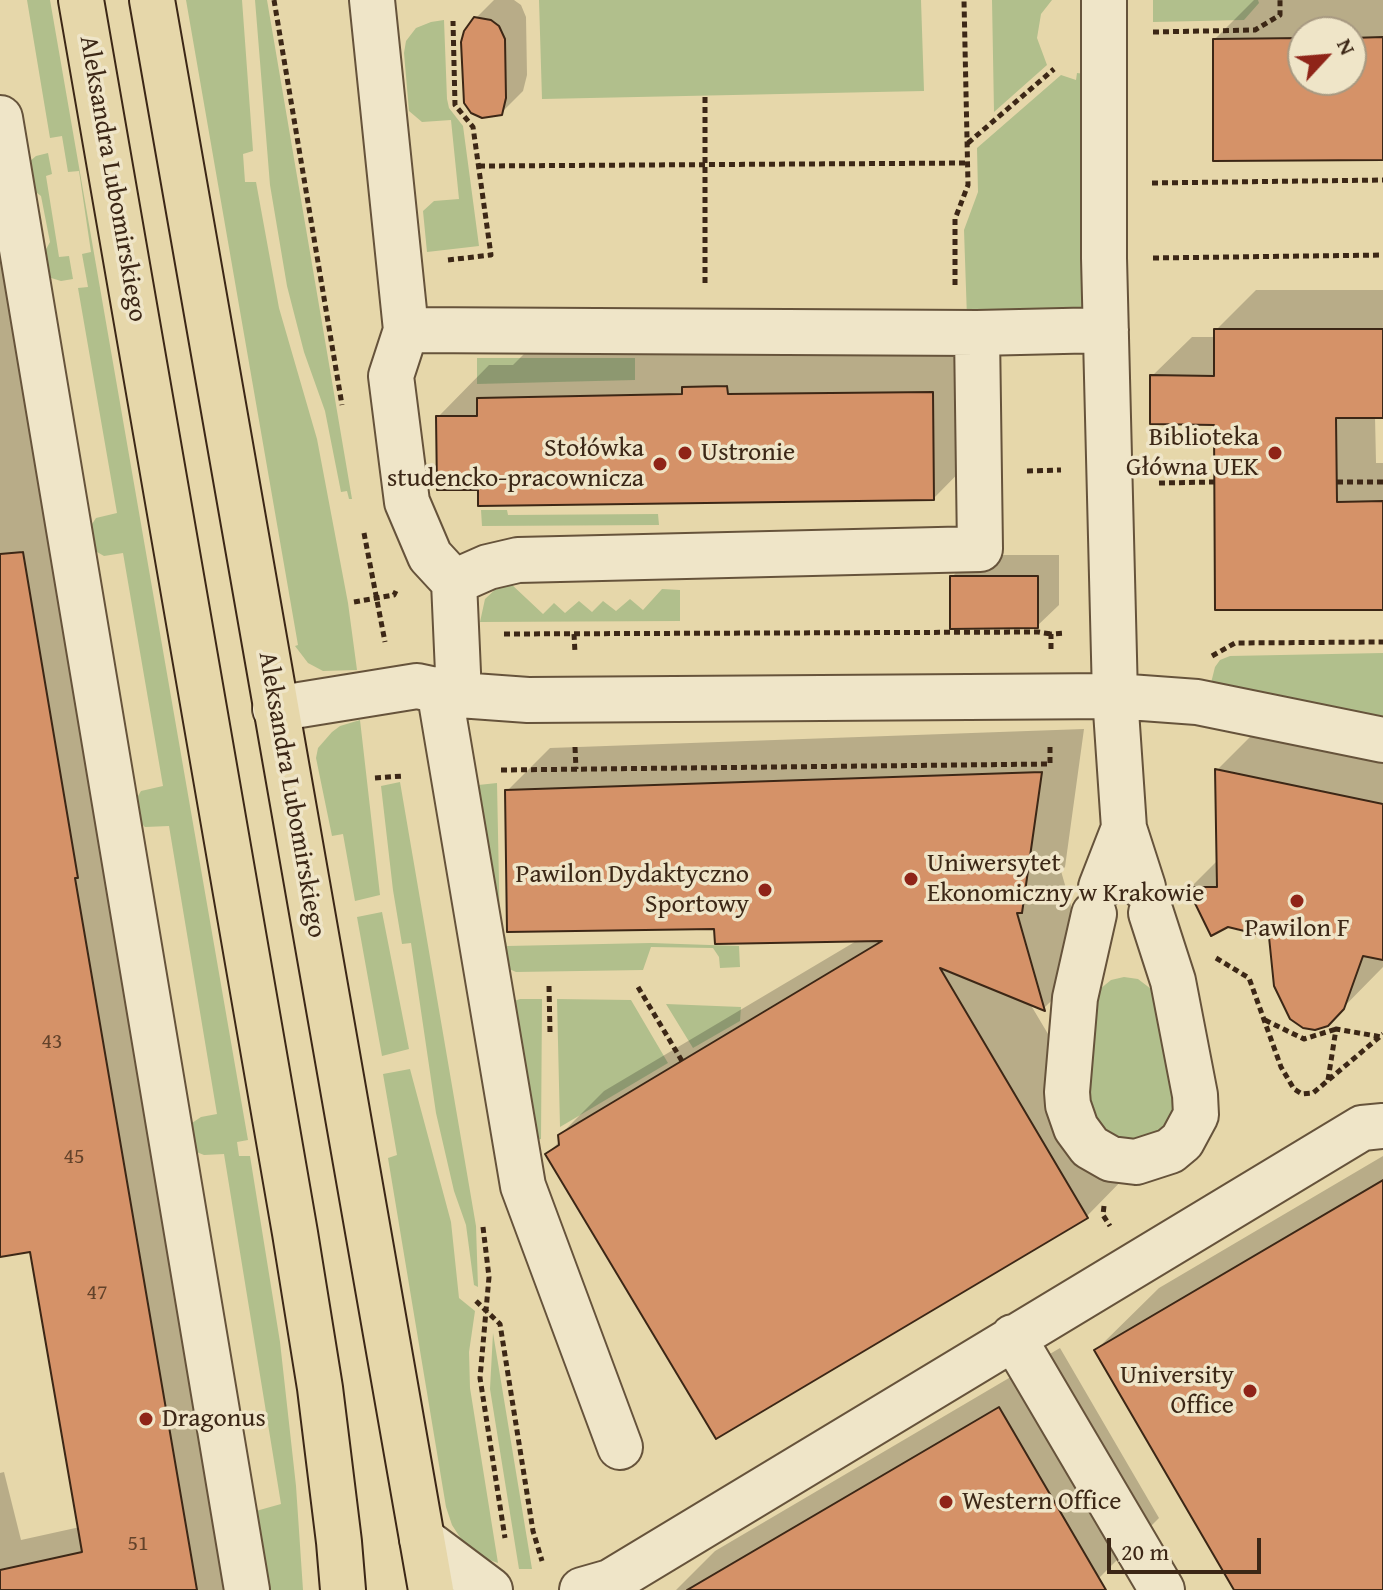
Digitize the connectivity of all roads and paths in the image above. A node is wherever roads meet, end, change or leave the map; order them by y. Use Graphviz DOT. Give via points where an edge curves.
graph roads {
  1 [pos="81,0"];
  2 [pos="152,0"];
  3 [pos="372,0"];
  4 [pos="964,0"];
  5 [pos="1104,0"];
  6 [pos="1280,0"];
  7 [pos="453,21"];
  8 [pos="1141,32"];
  9 [pos="1104,62"];
  10 [pos="705,96"];
  11 [pos="0,118"];
  12 [pos="967,144"];
  13 [pos="967,163"];
  14 [pos="479,166"];
  15 [pos="705,166"];
  16 [pos="1383,180"];
  17 [pos="1143,183"];
  18 [pos="9,216"];
  19 [pos="1383,255"];
  20 [pos="1104,258"];
  21 [pos="400,266"];
  22 [pos="705,278"];
  23 [pos="955,281"];
  24 [pos="406,330"];
  25 [pos="1106,330"];
  26 [pos="977,333"];
  27 [pos="1038,470"];
  28 [pos="1050,470"];
  29 [pos="1215,482"];
  30 [pos="1337,482"];
  31 [pos="1383,482"];
  32 [pos="1146,483"];
  33 [pos="454,582"];
  34 [pos="501,634"];
  35 [pos="1051,634"];
  36 [pos="1383,642"];
  37 [pos="449,692"];
  38 [pos="1049,696"];
  39 [pos="1115,696"];
  40 [pos="1197,702"];
  41 [pos="275,709"];
  42 [pos="1383,740"];
  43 [pos="452,770"];
  44 [pos="375,778"];
  45 [pos="1124,828"];
  46 [pos="1212,955"];
  47 [pos="638,987"];
  48 [pos="1264,1019"];
  49 [pos="1336,1029"];
  50 [pos="1382,1036"];
  51 [pos="682,1061"];
  52 [pos="1328,1081"];
  53 [pos="1383,1126"];
  54 [pos="1111,1159"];
  55 [pos="1133,1265"];
  56 [pos="476,1301"];
  57 [pos="1013,1337"];
  58 [pos="620,1447"];
  59 [pos="422,1539"];
  60 [pos="563,1582"];
  61 [pos="247,1590"];
  62 [pos="343,1590"];
  63 [pos="431,1590"];
  64 [pos="490,1590"];
  65 [pos="1162,1590"];
  1 -- 62 [label="main road, Aleksandra Lubomirskiego" via="297,1248 320,1388"];
  2 -- 41 [label="main road, Aleksandra Lubomirskiego"];
  3 -- 21 [label="street"];
  4 -- 12 [label="path"];
  5 -- 9 [label="street"];
  6 -- 8 [label="path" via="1280,15 1255,30"];
  7 -- 14 [label="path" via="455,105 473,127"];
  9 -- 12 [label="path" via="1062,62"];
  9 -- 20 [label="street"];
  10 -- 15 [label="path"];
  11 -- 18 [label="street"];
  12 -- 13 [label="path"];
  13 -- 15 [label="path"];
  13 -- 23 [label="path" via="968,185 955,219"];
  14 -- 15 [label="path"];
  14 -- 21 [label="path" via="491,255"];
  15 -- 22 [label="path"];
  16 -- 17 [label="path"];
  18 -- 61 [label="street"];
  19 -- 20 [label="path"];
  20 -- 25 [label="street"];
  21 -- 24 [label="street"];
  24 -- 26 [label="street"];
  24 -- 33 [label="street" via="391,376 407,502 430,556"];
  25 -- 26 [label="street"];
  25 -- 39 [label="street"];
  26 -- 33 [label="street" via="980,549 518,560"];
  27 -- 28 [label="path"];
  29 -- 32 [label="path"];
  30 -- 31 [label="path"];
  33 -- 37 [label="street"];
  34 -- 35 [label="path"];
  36 -- 40 [label="path" via="1235,643 1202,664"];
  37 -- 38 [label="street" via="528,700"];
  37 -- 41 [label="street" via="417,686"];
  37 -- 43 [label="street"];
  38 -- 39 [label="street"];
  38 -- 43 [label="path" via="1050,764"];
  39 -- 40 [label="street"];
  39 -- 45 [label="street"];
  40 -- 42 [label="street"];
  41 -- 59 [label="main road, Aleksandra Lubomirskiego"];
  43 -- 44 [label="path"];
  43 -- 58 [label="street" via="523,1186"];
  45 -- 54 [label="street" via="1097,901 1075,998 1067,1092 1076,1128 1090,1147"];
  45 -- 54 [label="street" via="1173,981 1196,1115 1170,1151 1136,1162"];
  46 -- 48 [label="path" via="1249,978"];
  47 -- 51 [label="path"];
  48 -- 49 [label="path" via="1304,1039"];
  48 -- 52 [label="path" via="1294,1089 1313,1093"];
  49 -- 50 [label="path"];
  49 -- 52 [label="path"];
  50 -- 52 [label="path"];
  53 -- 55 [label="street" via="1362,1128"];
  54 -- 55 [label="path" via="1103,1215"];
  55 -- 57 [label="street"];
  56 -- 60 [label="path" via="500,1324 533,1531"];
  57 -- 60 [label="street" via="610,1582"];
  57 -- 65 [label="street"];
  59 -- 63 [label="main road, Aleksandra Lubomirskiego"];
  59 -- 64 [label="street"];
}
